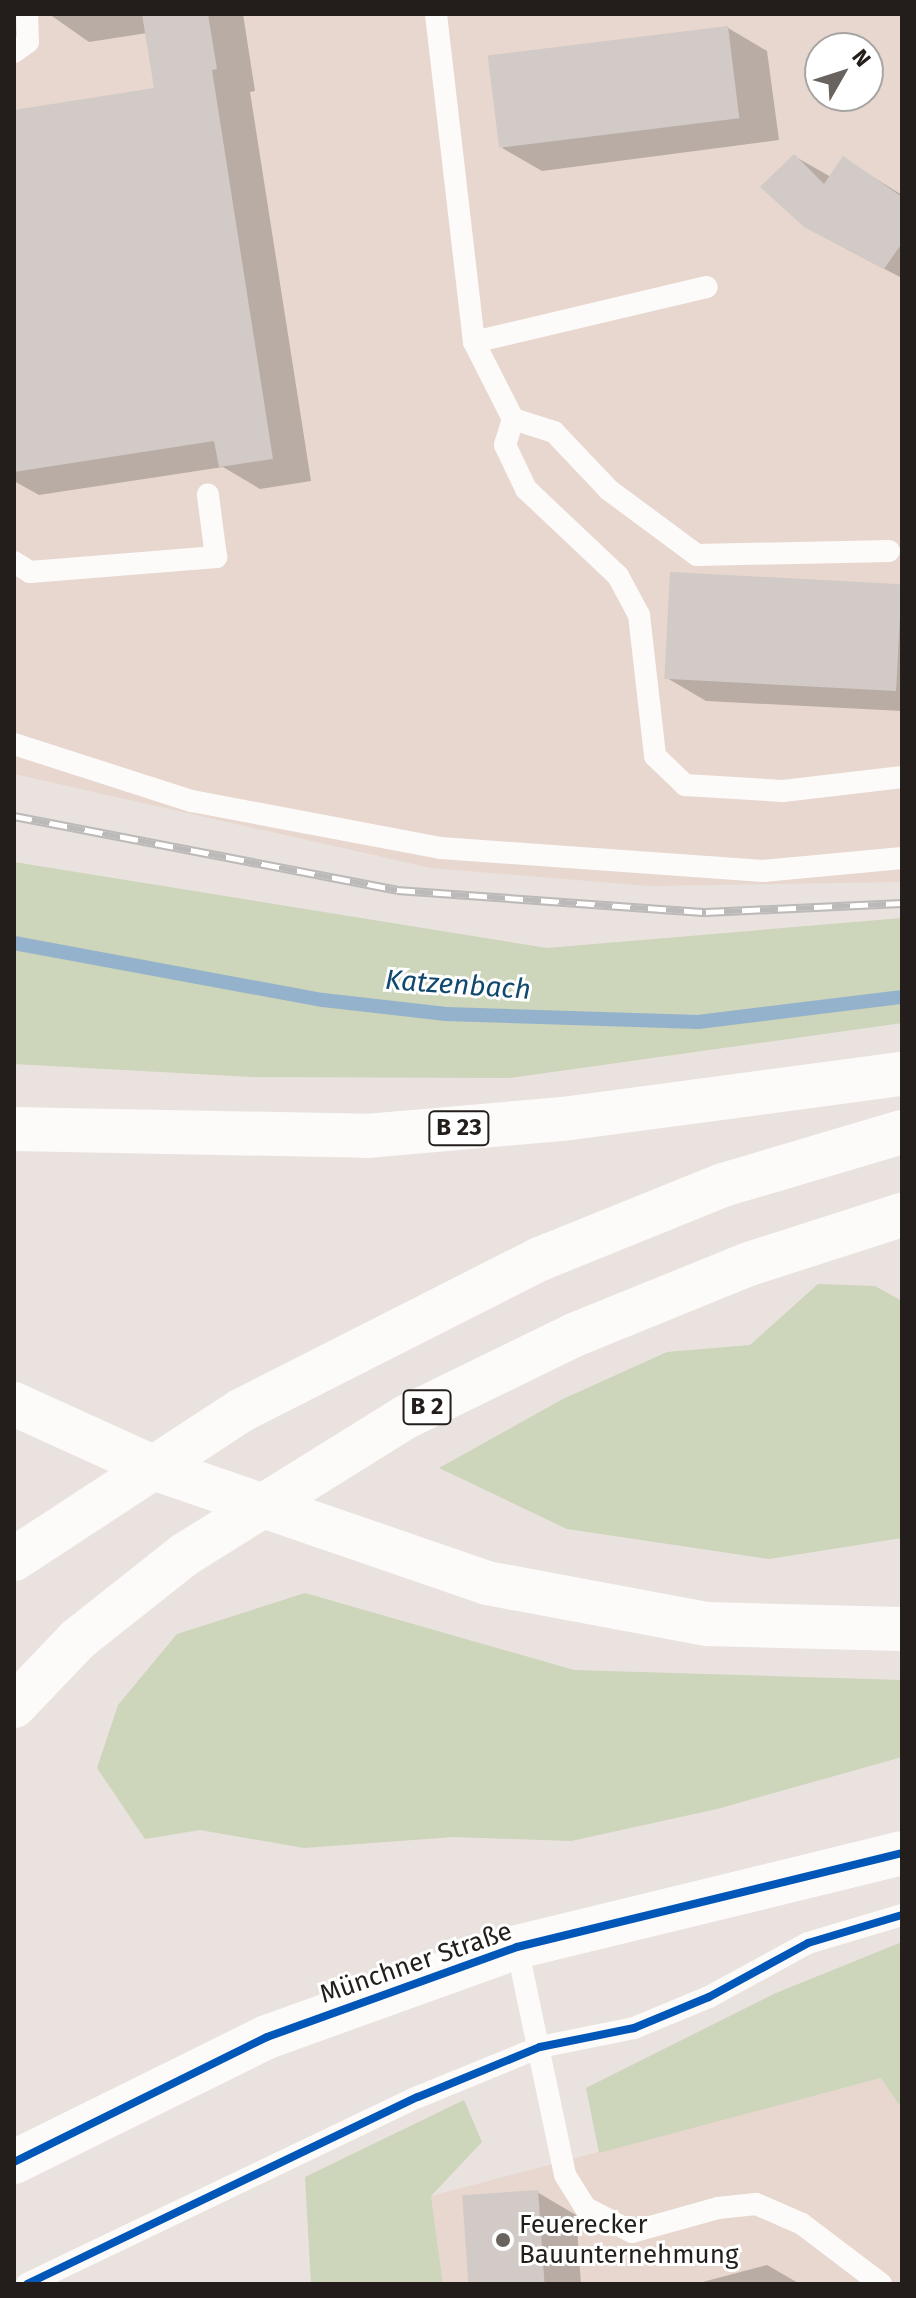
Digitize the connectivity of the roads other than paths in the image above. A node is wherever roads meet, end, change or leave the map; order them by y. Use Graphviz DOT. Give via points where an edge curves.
graph roads {
  1 [pos="27,14"];
  2 [pos="436,14"];
  3 [pos="14,52"];
  4 [pos="707,287"];
  5 [pos="474,342"];
  6 [pos="513,419"];
  7 [pos="208,495"];
  8 [pos="889,551"];
  9 [pos="14,562"];
  10 [pos="14,744"];
  11 [pos="902,777"];
  12 [pos="902,858"];
  13 [pos="902,1074"];
  14 [pos="14,1129"];
  15 [pos="902,1132"];
  16 [pos="902,1215"];
  17 [pos="14,1404"];
  18 [pos="14,1559"];
  19 [pos="902,1629"];
  20 [pos="14,1706"];
  21 [pos="902,1853"];
  22 [pos="902,1915"];
  23 [pos="517,1947"];
  24 [pos="540,2047"];
  25 [pos="14,2162"];
  26 [pos="14,2275"];
  27 [pos="18,2284"];
  28 [pos="27,2284"];
  29 [pos="881,2284"];
  1 -- 3 [label="lane" via="28,42"];
  2 -- 5 [label="lane"];
  4 -- 5 [label="lane"];
  5 -- 6 [label="lane"];
  6 -- 8 [label="lane" via="554,432 609,490 697,555"];
  6 -- 11 [label="lane" via="505,445 526,489 618,576 639,615 655,756 685,785 783,791"];
  7 -- 9 [label="lane" via="216,557 30,572"];
  10 -- 12 [label="lane" via="192,801 441,848 763,871"];
  13 -- 14 [label="main road, B 23" via="563,1119 367,1136"];
  15 -- 18 [label="main road" via="723,1185 540,1259 242,1410"];
  16 -- 20 [label="main road, B 2" via="749,1264 603,1323 406,1417 184,1555 78,1639"];
  17 -- 19 [label="main road" via="162,1471 487,1583 707,1624"];
  21 -- 23 [label="main road, Münchner Straße"];
  22 -- 24 [label="lane" via="808,1943 709,1997 634,2028"];
  23 -- 24 [label="lane"];
  23 -- 25 [label="main road, Münchner Straße" via="267,2037"];
  24 -- 28 [label="lane" via="418,2097"];
  24 -- 29 [label="lane" via="565,2175 586,2208 632,2232 718,2208 756,2204 802,2224"];
  26 -- 27 [label="lane"];
}
